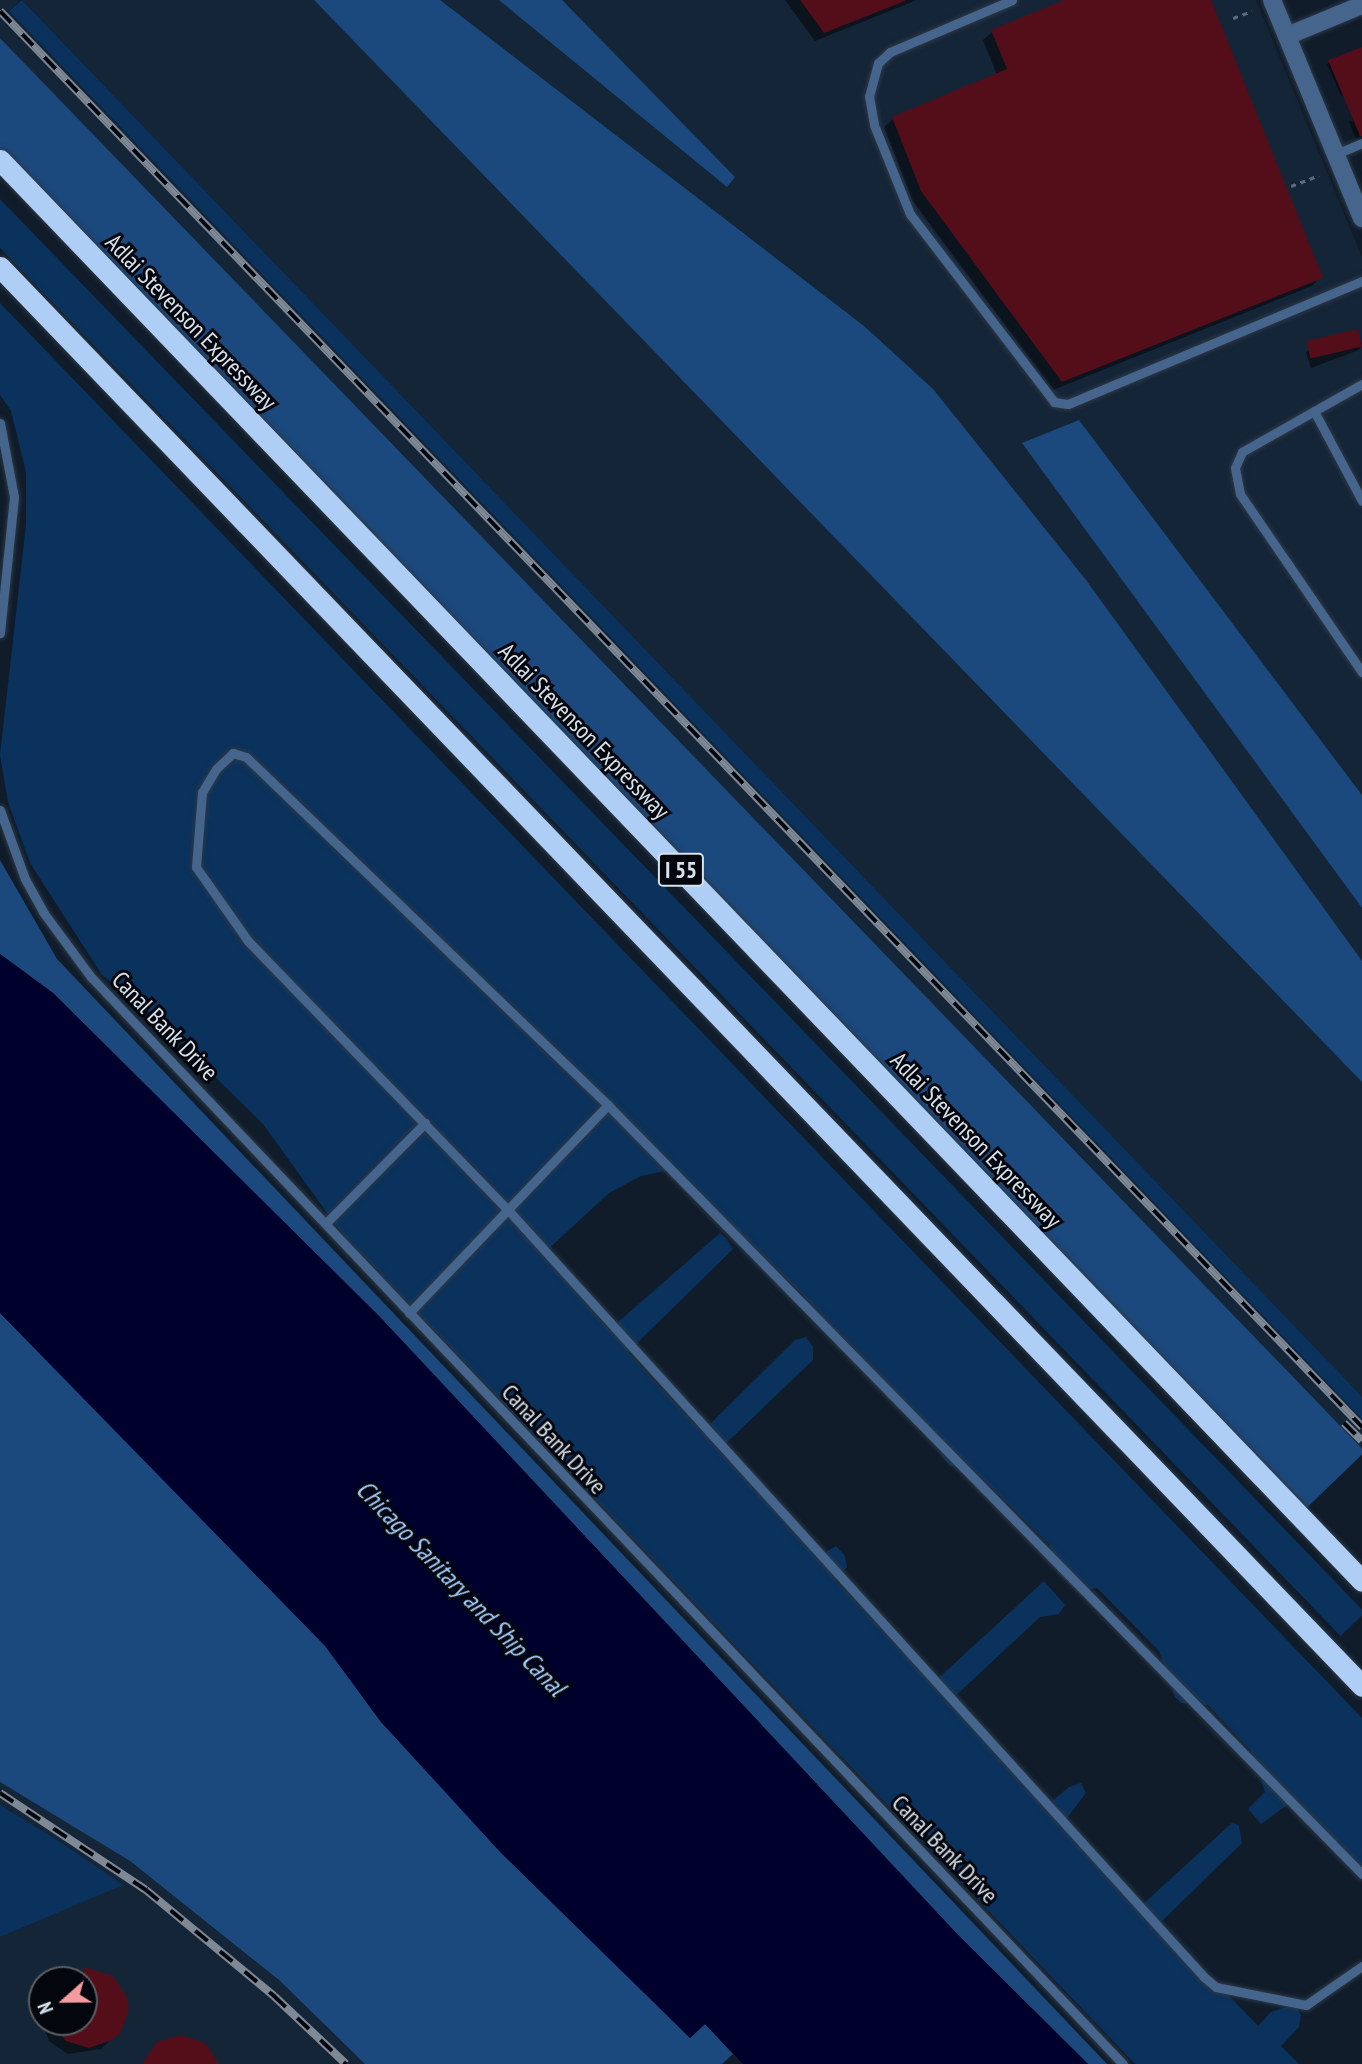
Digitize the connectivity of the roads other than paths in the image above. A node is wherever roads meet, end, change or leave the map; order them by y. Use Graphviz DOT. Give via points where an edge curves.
graph roads {
  1 [pos="1012,0"];
  2 [pos="1272,0"];
  3 [pos="1362,5"];
  4 [pos="1287,36"];
  5 [pos="1362,144"];
  6 [pos="1336,154"];
  7 [pos="0,160"];
  8 [pos="1362,218"];
  9 [pos="0,267"];
  10 [pos="1362,281"];
  11 [pos="1362,384"];
  12 [pos="1314,411"];
  13 [pos="0,423"];
  14 [pos="1362,501"];
  15 [pos="0,633"];
  16 [pos="1362,672"];
  17 [pos="0,810"];
  18 [pos="608,1105"];
  19 [pos="425,1123"];
  20 [pos="509,1211"];
  21 [pos="326,1223"];
  22 [pos="409,1313"];
  23 [pos="1362,1581"];
  24 [pos="1362,1686"];
  25 [pos="1362,1874"];
  26 [pos="1362,1966"];
  27 [pos="1123,2064"];
  1 -- 10 [label="lane" via="890,52 878,63 869,96 874,125 910,214 1054,402 1068,404"];
  2 -- 4 [label="street"];
  3 -- 4 [label="street"];
  4 -- 6 [label="street"];
  5 -- 6 [label="lane"];
  6 -- 8 [label="street"];
  7 -- 23 [label="highway, Adlai Stevenson Expressway / I 55"];
  9 -- 24 [label="highway"];
  11 -- 12 [label="lane"];
  12 -- 14 [label="lane"];
  12 -- 16 [label="lane" via="1241,452 1236,480 1240,494"];
  13 -- 15 [label="lane" via="14,497"];
  17 -- 21 [label="lane, Canal Bank Drive" via="25,879 67,948"];
  18 -- 19 [label="lane" via="246,757 233,753 202,792 196,867 248,941"];
  18 -- 20 [label="lane"];
  18 -- 25 [label="lane"];
  19 -- 20 [label="lane"];
  19 -- 21 [label="lane"];
  20 -- 22 [label="lane"];
  20 -- 26 [label="lane" via="1203,1977 1216,1987 1306,2005"];
  21 -- 22 [label="lane, Canal Bank Drive"];
  22 -- 27 [label="lane, Canal Bank Drive"];
}
